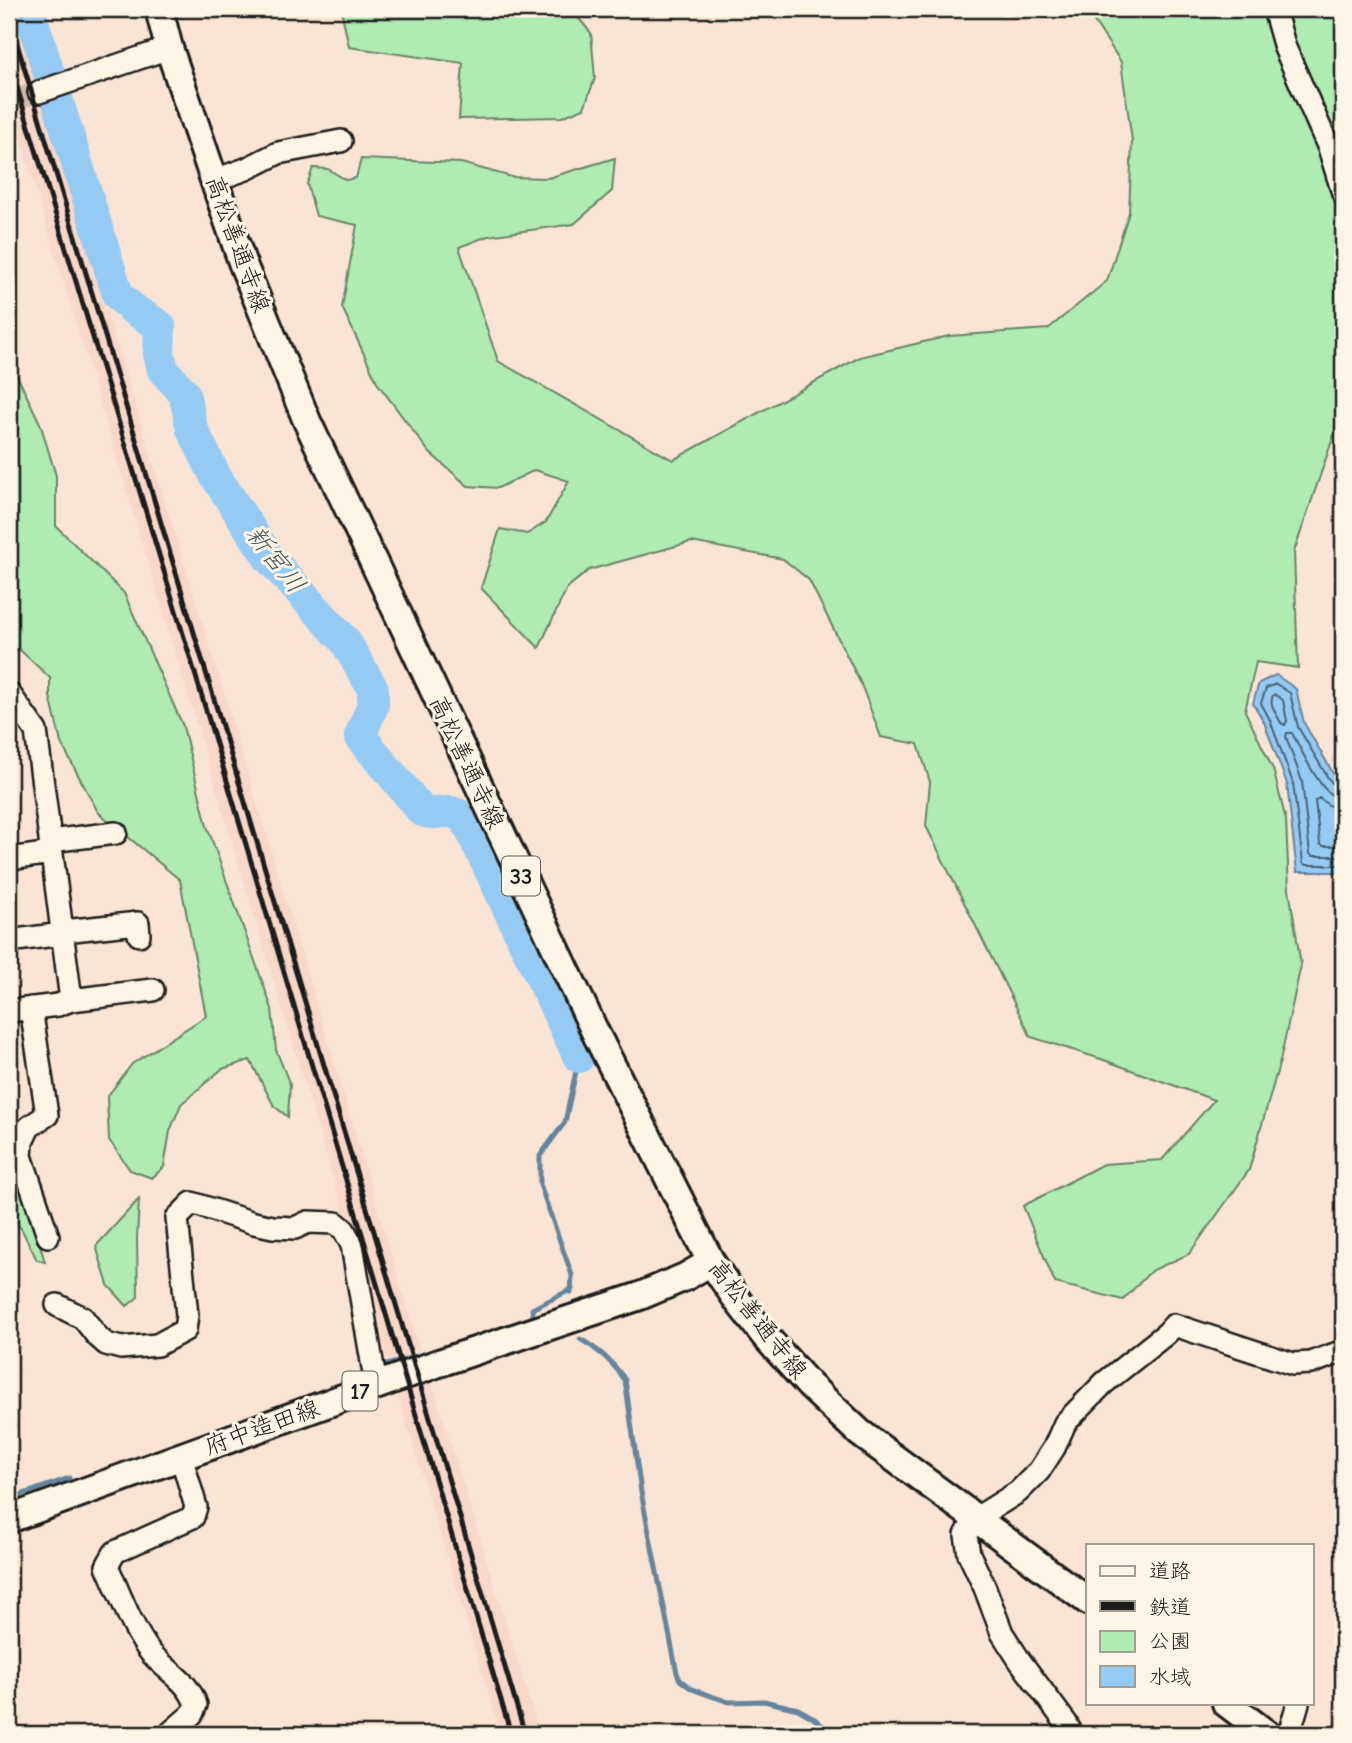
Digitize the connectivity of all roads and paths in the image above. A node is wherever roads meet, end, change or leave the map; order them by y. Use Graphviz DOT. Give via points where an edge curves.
graph roads {
  1 [pos="159,9"];
  2 [pos="1274,9"];
  3 [pos="170,48"];
  4 [pos="50,89"];
  5 [pos="341,141"];
  6 [pos="215,180"];
  7 [pos="1343,193"];
  8 [pos="9,693"];
  9 [pos="116,833"];
  10 [pos="51,847"];
  11 [pos="9,859"];
  12 [pos="62,934"];
  13 [pos="139,935"];
  14 [pos="9,941"];
  15 [pos="153,990"];
  16 [pos="71,1000"];
  17 [pos="30,1009"];
  18 [pos="9,1011"];
  19 [pos="48,1236"];
  20 [pos="711,1262"];
  21 [pos="57,1305"];
  22 [pos="1343,1351"];
  23 [pos="376,1385"];
  24 [pos="181,1456"];
  25 [pos="9,1519"];
  26 [pos="975,1519"];
  27 [pos="1086,1600"];
  28 [pos="1227,1704"];
  29 [pos="1298,1704"];
  30 [pos="169,1734"];
  31 [pos="1072,1734"];
  32 [pos="1267,1734"];
  33 [pos="1289,1734"];
  1 -- 3 [label="main road, 高松善通寺線 / 33"];
  2 -- 7 [label="street"];
  3 -- 4 [label="street"];
  3 -- 6 [label="main road, 高松善通寺線 / 33"];
  5 -- 6 [label="street" via="278,153"];
  6 -- 20 [label="main road, 高松善通寺線 / 33" via="242,262 307,421 597,1037"];
  8 -- 10 [label="street" via="36,731"];
  9 -- 10 [label="street"];
  10 -- 11 [label="street"];
  10 -- 12 [label="street"];
  12 -- 13 [label="street" via="138,923"];
  12 -- 14 [label="street"];
  12 -- 16 [label="street"];
  15 -- 16 [label="street"];
  16 -- 17 [label="street"];
  17 -- 18 [label="street"];
  17 -- 19 [label="street" via="47,1115 29,1127 21,1157"];
  20 -- 23 [label="main road, 府中造田線 / 17" via="640,1296"];
  20 -- 26 [label="main road, 高松善通寺線 / 33" via="765,1336 810,1386 860,1433"];
  21 -- 23 [label="street" via="83,1318 106,1344 121,1348 157,1345 185,1330 177,1218 192,1203 273,1227 336,1223 352,1245"];
  22 -- 26 [label="street" via="1311,1363 1293,1364 1174,1325 1104,1383 1065,1423 1039,1471 1018,1492"];
  23 -- 24 [label="main road, 府中造田線 / 17"];
  24 -- 25 [label="main road, 府中造田線 / 17"];
  24 -- 30 [label="street" via="196,1507 193,1517 115,1552 107,1566 151,1653 193,1695 196,1705 192,1714"];
  26 -- 27 [label="main road, 高松善通寺線 / 33"];
  26 -- 31 [label="street" via="965,1535 969,1555 1002,1633"];
  28 -- 32 [label="main road"];
  29 -- 33 [label="street"];
}
